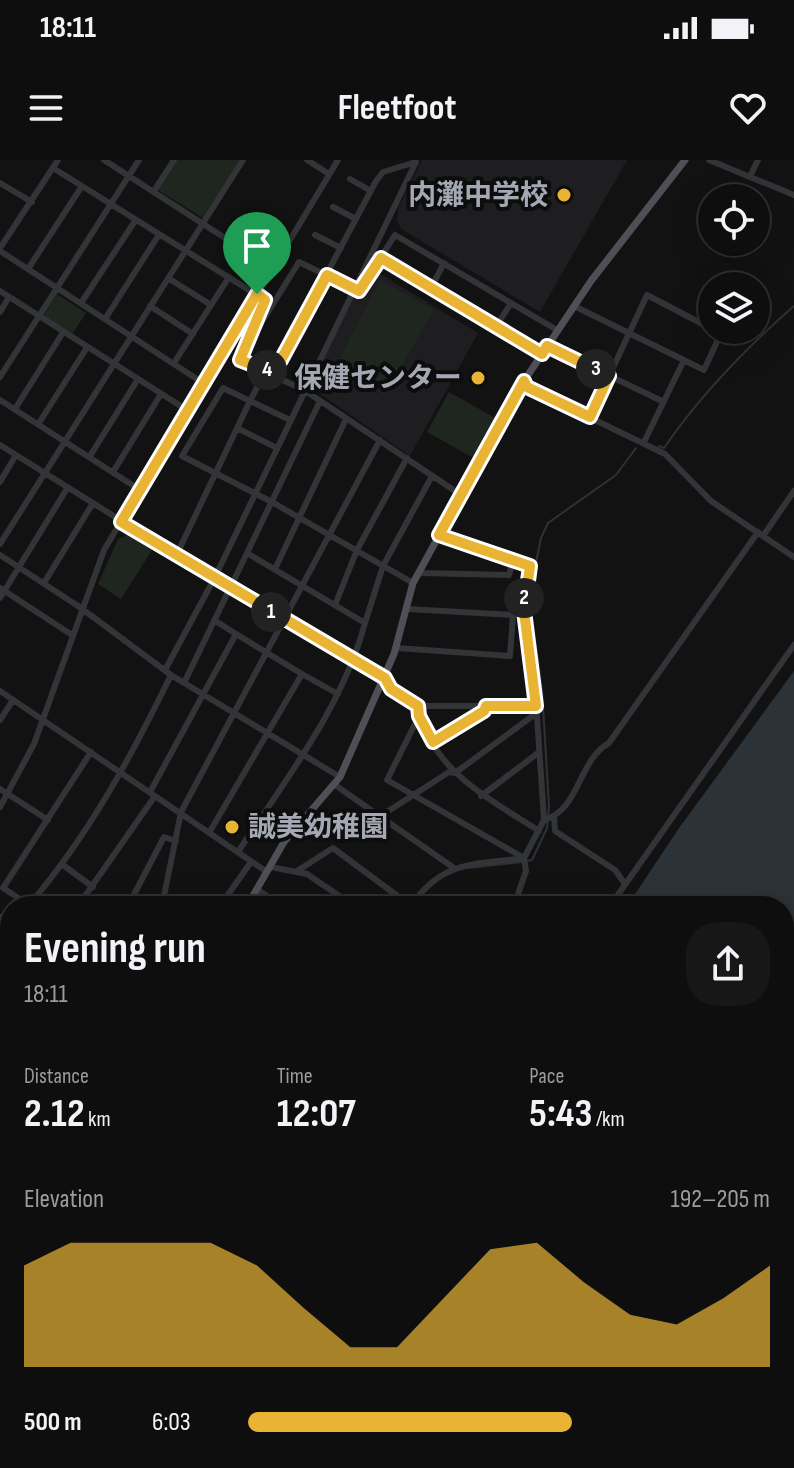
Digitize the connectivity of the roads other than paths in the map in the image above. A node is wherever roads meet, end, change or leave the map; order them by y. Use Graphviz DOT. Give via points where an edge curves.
graph roads {
  1 [pos="58,160"];
  2 [pos="104,160"];
  3 [pos="139,160"];
  4 [pos="174,160"];
  5 [pos="243,160"];
  6 [pos="307,160"];
  7 [pos="338,160"];
  8 [pos="685,160"];
  9 [pos="709,160"];
  10 [pos="758,160"];
  11 [pos="417,161"];
  12 [pos="53,168"];
  13 [pos="329,174"];
  14 [pos="129,175"];
  15 [pos="750,176"];
  16 [pos="350,179"];
  17 [pos="0,183"];
  18 [pos="82,186"];
  19 [pos="154,191"];
  20 [pos="371,191"];
  21 [pos="794,195"];
  22 [pos="32,202"];
  23 [pos="110,204"];
  24 [pos="333,207"];
  25 [pos="356,219"];
  26 [pos="135,221"];
  27 [pos="203,223"];
  28 [pos="315,235"];
  29 [pos="158,236"];
  30 [pos="341,248"];
  31 [pos="0,250"];
  32 [pos="186,254"];
  33 [pos="381,258"];
  34 [pos="444,263"];
  35 [pos="28,269"];
  36 [pos="273,269"];
  37 [pos="327,275"];
  38 [pos="229,277"];
  39 [pos="168,278"];
  40 [pos="56,288"];
  41 [pos="431,288"];
  42 [pos="353,289"];
  43 [pos="0,291"];
  44 [pos="257,294"];
  45 [pos="9,297"];
  46 [pos="81,303"];
  47 [pos="511,303"];
  48 [pos="211,305"];
  49 [pos="150,306"];
  50 [pos="574,306"];
  51 [pos="0,312"];
  52 [pos="37,318"];
  53 [pos="105,319"];
  54 [pos="698,321"];
  55 [pos="497,325"];
  56 [pos="557,330"];
  57 [pos="629,333"];
  58 [pos="62,334"];
  59 [pos="193,334"];
  60 [pos="130,336"];
  61 [pos="716,344"];
  62 [pos="86,349"];
  63 [pos="545,350"];
  64 [pos="684,360"];
  65 [pos="243,361"];
  66 [pos="174,363"];
  67 [pos="112,364"];
  68 [pos="269,371"];
  69 [pos="609,376"];
  70 [pos="0,377"];
  71 [pos="138,379"];
  72 [pos="524,381"];
  73 [pos="203,383"];
  74 [pos="304,390"];
  75 [pos="161,394"];
  76 [pos="0,400"];
  77 [pos="250,401"];
  78 [pos="320,401"];
  79 [pos="664,402"];
  80 [pos="15,409"];
  81 [pos="187,410"];
  82 [pos="590,417"];
  83 [pos="346,419"];
  84 [pos="290,420"];
  85 [pos="39,423"];
  86 [pos="237,428"];
  87 [pos="66,440"];
  88 [pos="380,440"];
  89 [pos="644,442"];
  90 [pos="0,445"];
  91 [pos="277,448"];
  92 [pos="16,455"];
  93 [pos="90,456"];
  94 [pos="407,458"];
  95 [pos="45,472"];
  96 [pos="113,472"];
  97 [pos="215,474"];
  98 [pos="432,476"];
  99 [pos="0,482"];
  100 [pos="68,487"];
  101 [pos="140,490"];
  102 [pos="794,491"];
  103 [pos="256,493"];
  104 [pos="461,495"];
  105 [pos="272,502"];
  106 [pos="93,503"];
  107 [pos="300,519"];
  108 [pos="121,522"];
  109 [pos="760,534"];
  110 [pos="329,535"];
  111 [pos="439,535"];
  112 [pos="0,544"];
  113 [pos="357,550"];
  114 [pos="247,553"];
  115 [pos="0,555"];
  116 [pos="176,556"];
  117 [pos="794,557"];
  118 [pos="513,560"];
  119 [pos="383,566"];
  120 [pos="19,568"];
  121 [pos="275,569"];
  122 [pos="419,573"];
  123 [pos="214,579"];
  124 [pos="44,583"];
  125 [pos="413,583"];
  126 [pos="302,585"];
  127 [pos="229,588"];
  128 [pos="2,592"];
  129 [pos="335,605"];
  130 [pos="81,608"];
  131 [pos="407,609"];
  132 [pos="513,615"];
  133 [pos="525,615"];
  134 [pos="284,619"];
  135 [pos="214,620"];
  136 [pos="365,623"];
  137 [pos="236,634"];
  138 [pos="72,635"];
  139 [pos="794,645"];
  140 [pos="397,648"];
  141 [pos="266,652"];
  142 [pos="510,656"];
  143 [pos="530,657"];
  144 [pos="354,662"];
  145 [pos="168,672"];
  146 [pos="302,674"];
  147 [pos="385,678"];
  148 [pos="184,683"];
  149 [pos="0,691"];
  150 [pos="205,694"];
  151 [pos="338,694"];
  152 [pos="13,700"];
  153 [pos="418,706"];
  154 [pos="486,706"];
  155 [pos="536,706"];
  156 [pos="234,713"];
  157 [pos="534,715"];
  158 [pos="419,716"];
  159 [pos="0,720"];
  160 [pos="43,720"];
  161 [pos="268,734"];
  162 [pos="433,742"];
  163 [pos="91,752"];
  164 [pos="538,753"];
  165 [pos="302,755"];
  166 [pos="122,773"];
  167 [pos="455,773"];
  168 [pos="338,781"];
  169 [pos="0,789"];
  170 [pos="152,794"];
  171 [pos="8,795"];
  172 [pos="414,796"];
  173 [pos="481,796"];
  174 [pos="0,807"];
  175 [pos="181,812"];
  176 [pos="382,816"];
  177 [pos="549,818"];
  178 [pos="48,820"];
  179 [pos="539,831"];
  180 [pos="209,833"];
  181 [pos="351,835"];
  182 [pos="176,841"];
  183 [pos="238,852"];
  184 [pos="524,861"];
  185 [pos="251,862"];
  186 [pos="63,865"];
  187 [pos="454,868"];
  188 [pos="269,870"];
  189 [pos="297,871"];
  190 [pos="625,884"];
  191 [pos="93,887"];
  192 [pos="257,889"];
  193 [pos="15,896"];
  194 [pos="36,896"];
  195 [pos="86,896"];
  196 [pos="133,896"];
  197 [pos="164,896"];
  198 [pos="227,896"];
  199 [pos="253,896"];
  200 [pos="267,896"];
  201 [pos="338,896"];
  202 [pos="398,896"];
  203 [pos="419,896"];
  204 [pos="518,896"];
  205 [pos="617,896"];
  206 [pos="0,1332"];
  207 [pos="0,1347"];
  1 -- 12 [label="street"];
  2 -- 14 [label="street"];
  3 -- 14 [label="street"];
  4 -- 19 [label="street"];
  5 -- 27 [label="street"];
  6 -- 13 [label="street"];
  7 -- 13 [label="street"];
  8 -- 50 [label="main road"];
  9 -- 15 [label="street"];
  10 -- 15 [label="street"];
  11 -- 20 [label="street" via="383,172"];
  11 -- 42 [label="street"];
  12 -- 18 [label="street"];
  12 -- 22 [label="street"];
  13 -- 36 [label="street"];
  14 -- 19 [label="street"];
  14 -- 23 [label="street"];
  15 -- 21 [label="street"];
  16 -- 20 [label="street"];
  17 -- 22 [label="street"];
  18 -- 23 [label="street"];
  18 -- 35 [label="street"];
  19 -- 27 [label="street"];
  20 -- 25 [label="street"];
  22 -- 31 [label="street"];
  23 -- 26 [label="street"];
  23 -- 40 [label="street"];
  24 -- 25 [label="street"];
  25 -- 30 [label="street"];
  26 -- 29 [label="street"];
  26 -- 46 [label="street"];
  27 -- 32 [label="street"];
  27 -- 36 [label="street"];
  28 -- 30 [label="street"];
  29 -- 32 [label="street"];
  29 -- 53 [label="street"];
  30 -- 37 [label="street"];
  31 -- 35 [label="street"];
  32 -- 38 [label="street"];
  32 -- 39 [label="street"];
  33 -- 34 [label="street" via="395,235"];
  33 -- 41 [label="street"];
  33 -- 42 [label="street" via="359,291"];
  34 -- 41 [label="street"];
  34 -- 47 [label="street"];
  35 -- 40 [label="street"];
  36 -- 44 [label="street"];
  37 -- 42 [label="street"];
  37 -- 65 [label="street" via="299,262"];
  37 -- 68 [label="street" via="281,360"];
  38 -- 44 [label="street"];
  38 -- 48 [label="street"];
  39 -- 48 [label="street"];
  39 -- 49 [label="street"];
  40 -- 46 [label="street"];
  40 -- 52 [label="street"];
  41 -- 55 [label="street"];
  42 -- 74 [label="street"];
  43 -- 45 [label="street"];
  44 -- 65 [label="street" via="265,300 251,327"];
  44 -- 73 [label="street"];
  45 -- 51 [label="street"];
  45 -- 52 [label="street"];
  46 -- 53 [label="street"];
  47 -- 55 [label="street"];
  47 -- 56 [label="street"];
  48 -- 59 [label="street"];
  49 -- 59 [label="street"];
  49 -- 60 [label="street"];
  50 -- 56 [label="main road"];
  50 -- 57 [label="street"];
  52 -- 58 [label="street"];
  52 -- 70 [label="street"];
  53 -- 60 [label="street"];
  54 -- 57 [label="street" via="647,295"];
  55 -- 63 [label="street"];
  56 -- 63 [label="main road"];
  57 -- 64 [label="street"];
  57 -- 69 [label="street"];
  58 -- 62 [label="street"];
  58 -- 80 [label="street"];
  59 -- 66 [label="street"];
  60 -- 66 [label="street"];
  60 -- 67 [label="street"];
  61 -- 64 [label="street" via="704,370"];
  62 -- 67 [label="street"];
  62 -- 85 [label="street"];
  63 -- 69 [label="street"];
  63 -- 72 [label="main road"];
  64 -- 79 [label="street"];
  65 -- 68 [label="street"];
  66 -- 73 [label="street"];
  67 -- 71 [label="street"];
  67 -- 87 [label="street"];
  68 -- 74 [label="street"];
  68 -- 77 [label="street"];
  69 -- 79 [label="street"];
  69 -- 82 [label="street"];
  71 -- 75 [label="street"];
  71 -- 93 [label="street"];
  72 -- 82 [label="street"];
  72 -- 104 [label="main road"];
  73 -- 81 [label="street"];
  74 -- 78 [label="street"];
  74 -- 84 [label="street"];
  75 -- 81 [label="street"];
  75 -- 96 [label="street"];
  76 -- 80 [label="street"];
  77 -- 84 [label="street"];
  77 -- 86 [label="street"];
  77 -- 97 [label="street" via="223,388 182,456"];
  78 -- 83 [label="street"];
  78 -- 105 [label="street"];
  79 -- 89 [label="street"];
  80 -- 85 [label="street"];
  81 -- 101 [label="street"];
  82 -- 89 [label="street"];
  83 -- 88 [label="street"];
  83 -- 107 [label="street"];
  84 -- 91 [label="street"];
  85 -- 87 [label="street"];
  86 -- 91 [label="street"];
  86 -- 97 [label="street"];
  87 -- 93 [label="street"];
  87 -- 95 [label="street"];
  88 -- 94 [label="street"];
  88 -- 110 [label="street"];
  89 -- 109 [label="street" via="668,456 711,501"];
  90 -- 92 [label="street"];
  91 -- 103 [label="street"];
  92 -- 95 [label="street"];
  92 -- 99 [label="street"];
  93 -- 96 [label="street"];
  94 -- 98 [label="street"];
  94 -- 113 [label="street"];
  95 -- 100 [label="street"];
  95 -- 112 [label="street"];
  96 -- 101 [label="street"];
  97 -- 103 [label="street"];
  97 -- 116 [label="street"];
  98 -- 104 [label="street"];
  98 -- 119 [label="street"];
  100 -- 106 [label="street"];
  100 -- 120 [label="street"];
  101 -- 108 [label="street"];
  102 -- 109 [label="street"];
  103 -- 105 [label="street"];
  103 -- 123 [label="street"];
  104 -- 111 [label="main road"];
  105 -- 107 [label="street"];
  105 -- 114 [label="street"];
  106 -- 108 [label="street"];
  106 -- 124 [label="street"];
  107 -- 110 [label="street"];
  107 -- 121 [label="street"];
  108 -- 116 [label="street"];
  108 -- 130 [label="street"];
  109 -- 117 [label="street"];
  109 -- 177 [label="street" via="609,743 597,749 563,811"];
  110 -- 113 [label="street"];
  110 -- 126 [label="street"];
  111 -- 118 [label="street"];
  111 -- 122 [label="main road"];
  113 -- 119 [label="street"];
  113 -- 129 [label="street"];
  114 -- 121 [label="street"];
  114 -- 127 [label="street"];
  115 -- 120 [label="street"];
  116 -- 123 [label="street"];
  118 -- 122 [label="street" via="509,575"];
  118 -- 133 [label="street" via="530,566 523,595"];
  119 -- 125 [label="street"];
  119 -- 136 [label="street"];
  120 -- 124 [label="street"];
  120 -- 128 [label="street"];
  121 -- 126 [label="street"];
  122 -- 125 [label="main road"];
  123 -- 127 [label="street"];
  123 -- 145 [label="street"];
  124 -- 130 [label="street"];
  125 -- 131 [label="main road"];
  126 -- 129 [label="street"];
  126 -- 134 [label="street"];
  127 -- 134 [label="street"];
  127 -- 135 [label="street"];
  128 -- 138 [label="street"];
  129 -- 136 [label="street"];
  130 -- 138 [label="street"];
  130 -- 145 [label="street"];
  131 -- 132 [label="street"];
  131 -- 140 [label="main road"];
  132 -- 133 [label="street"];
  132 -- 142 [label="street"];
  133 -- 143 [label="street"];
  134 -- 141 [label="street"];
  134 -- 144 [label="street"];
  135 -- 137 [label="street"];
  135 -- 148 [label="street"];
  136 -- 144 [label="street"];
  137 -- 141 [label="street"];
  137 -- 150 [label="street"];
  138 -- 160 [label="street"];
  139 -- 190 [label="street"];
  140 -- 142 [label="street"];
  140 -- 147 [label="main road"];
  141 -- 146 [label="street"];
  141 -- 156 [label="street"];
  142 -- 143 [label="street"];
  143 -- 155 [label="street"];
  144 -- 147 [label="street"];
  144 -- 151 [label="street"];
  145 -- 148 [label="street"];
  145 -- 166 [label="street"];
  146 -- 151 [label="street"];
  146 -- 161 [label="street"];
  147 -- 153 [label="street" via="391,689"];
  147 -- 168 [label="main road"];
  148 -- 150 [label="street"];
  149 -- 152 [label="street"];
  150 -- 156 [label="street"];
  150 -- 170 [label="street"];
  151 -- 165 [label="street"];
  152 -- 159 [label="street"];
  152 -- 160 [label="street"];
  153 -- 154 [label="street"];
  153 -- 158 [label="street"];
  154 -- 155 [label="street"];
  154 -- 162 [label="street"];
  155 -- 157 [label="street"];
  156 -- 161 [label="street"];
  156 -- 175 [label="street"];
  157 -- 164 [label="street"];
  157 -- 167 [label="street"];
  158 -- 162 [label="street"];
  158 -- 172 [label="street" via="387,780"];
  160 -- 163 [label="street"];
  160 -- 171 [label="street"];
  161 -- 165 [label="street"];
  161 -- 180 [label="street"];
  162 -- 167 [label="street"];
  163 -- 166 [label="street"];
  163 -- 178 [label="street"];
  164 -- 173 [label="street"];
  164 -- 177 [label="street"];
  165 -- 168 [label="street"];
  165 -- 183 [label="street"];
  166 -- 170 [label="street"];
  166 -- 186 [label="street"];
  167 -- 172 [label="street"];
  167 -- 173 [label="street"];
  168 -- 176 [label="street"];
  168 -- 188 [label="main road" via="284,842"];
  169 -- 171 [label="street"];
  170 -- 175 [label="street"];
  170 -- 191 [label="street"];
  171 -- 174 [label="street"];
  171 -- 178 [label="street"];
  172 -- 176 [label="street"];
  172 -- 184 [label="street"];
  173 -- 179 [label="street"];
  175 -- 180 [label="street"];
  175 -- 182 [label="street"];
  176 -- 181 [label="street"];
  176 -- 187 [label="street"];
  177 -- 179 [label="street"];
  177 -- 190 [label="street" via="555,831 615,870"];
  178 -- 193 [label="street" via="3,888"];
  179 -- 184 [label="street"];
  180 -- 183 [label="street"];
  182 -- 196 [label="street" via="164,837"];
  182 -- 197 [label="street"];
  183 -- 185 [label="street"];
  184 -- 187 [label="street"];
  184 -- 204 [label="street"];
  185 -- 188 [label="street"];
  185 -- 198 [label="street"];
  186 -- 191 [label="street"];
  186 -- 194 [label="street"];
  187 -- 203 [label="street" via="431,880"];
  188 -- 189 [label="street"];
  188 -- 192 [label="main road"];
  189 -- 201 [label="street"];
  189 -- 202 [label="street" via="333,848"];
  190 -- 205 [label="street"];
  191 -- 195 [label="street"];
  192 -- 199 [label="main road"];
  192 -- 200 [label="street"];
  206 -- 207 [label="street"];
}
